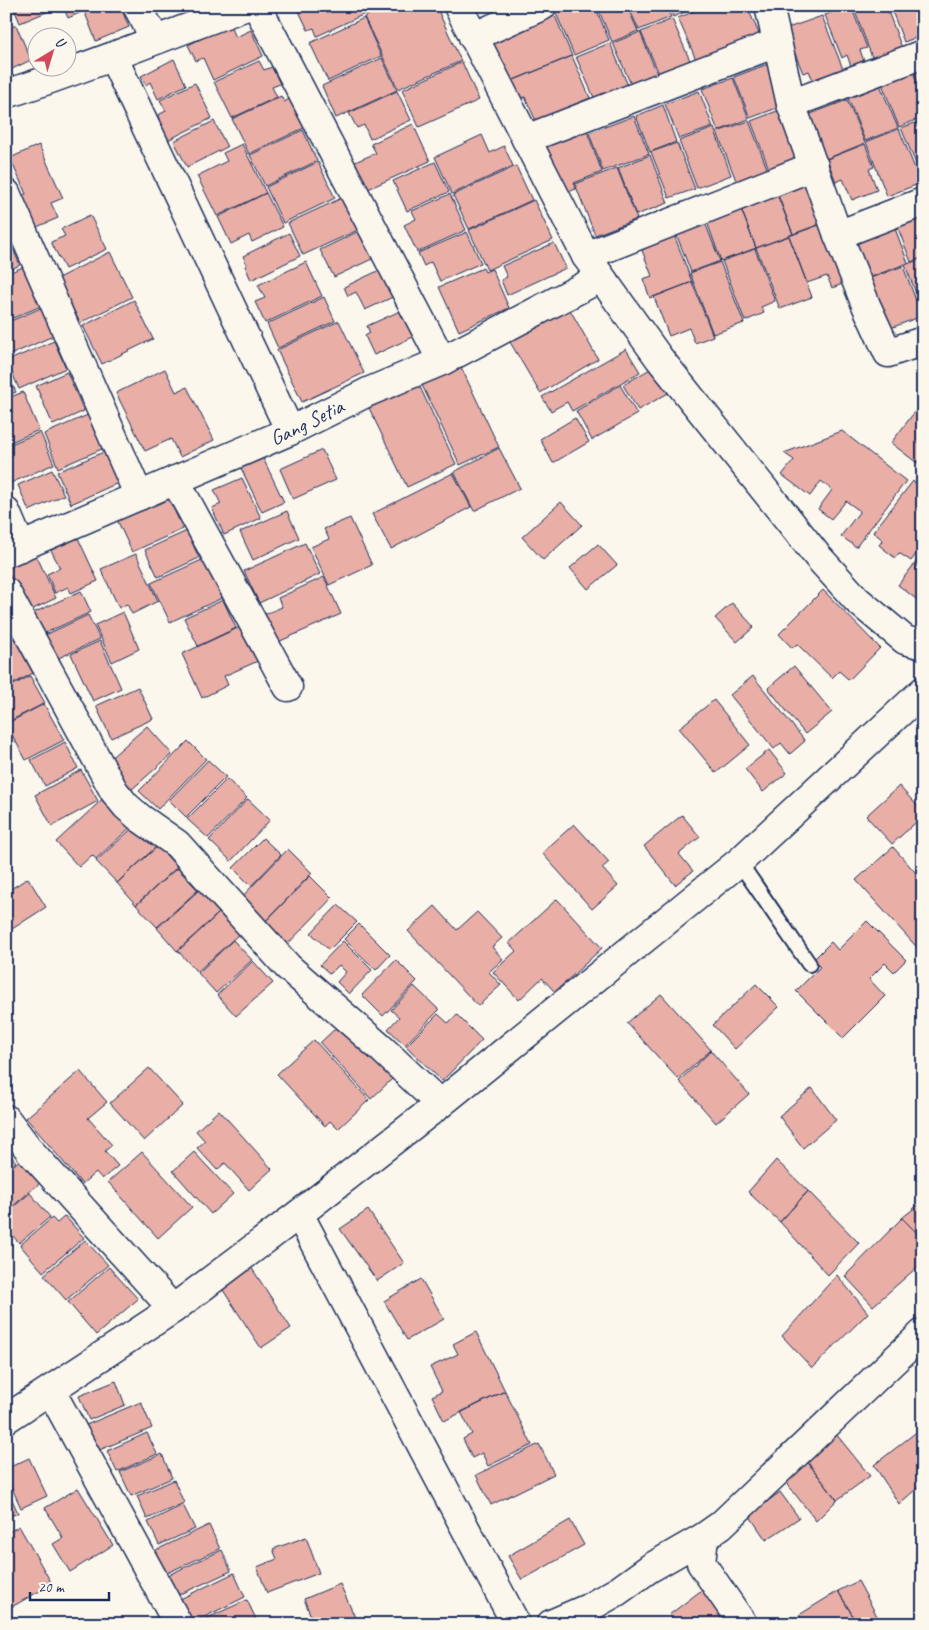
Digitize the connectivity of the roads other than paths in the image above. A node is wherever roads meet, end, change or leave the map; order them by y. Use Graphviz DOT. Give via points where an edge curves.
graph roads {
  1 [pos="137,6"];
  2 [pos="247,6"];
  3 [pos="257,6"];
  4 [pos="458,6"];
  5 [pos="542,6"];
  6 [pos="769,6"];
  7 [pos="473,37"];
  8 [pos="155,39"];
  9 [pos="776,43"];
  10 [pos="923,54"];
  11 [pos="113,57"];
  12 [pos="6,94"];
  13 [pos="791,104"];
  14 [pos="526,139"];
  15 [pos="814,166"];
  16 [pos="6,193"];
  17 [pos="923,202"];
  18 [pos="838,235"];
  19 [pos="593,267"];
  20 [pos="923,341"];
  21 [pos="442,361"];
  22 [pos="290,431"];
  23 [pos="175,480"];
  24 [pos="139,496"];
  25 [pos="6,512"];
  26 [pos="14,550"];
  27 [pos="6,592"];
  28 [pos="923,645"];
  29 [pos="288,687"];
  30 [pos="923,691"];
  31 [pos="739,862"];
  32 [pos="809,964"];
  33 [pos="440,1104"];
  34 [pos="6,1120"];
  35 [pos="299,1214"];
  36 [pos="173,1310"];
  37 [pos="923,1333"];
  38 [pos="51,1391"];
  39 [pos="6,1419"];
  40 [pos="704,1537"];
  41 [pos="178,1624"];
  42 [pos="516,1624"];
  43 [pos="551,1624"];
  44 [pos="743,1624"];
  1 -- 8 [label="street"];
  2 -- 8 [label="street"];
  3 -- 21 [label="street"];
  4 -- 7 [label="street"];
  5 -- 7 [label="street"];
  6 -- 9 [label="street"];
  7 -- 14 [label="street"];
  8 -- 11 [label="street"];
  9 -- 13 [label="street"];
  9 -- 14 [label="street"];
  10 -- 13 [label="street"];
  11 -- 12 [label="street"];
  11 -- 22 [label="street"];
  13 -- 15 [label="street"];
  14 -- 19 [label="street"];
  15 -- 18 [label="street"];
  15 -- 19 [label="street, Gang Setia"];
  16 -- 24 [label="street"];
  17 -- 18 [label="street"];
  18 -- 20 [label="street" via="888,353"];
  19 -- 21 [label="street, Gang Setia"];
  19 -- 28 [label="street" via="659,358 819,558 858,600 905,640"];
  21 -- 22 [label="street, Gang Setia" via="368,392"];
  22 -- 23 [label="street, Gang Setia"];
  23 -- 24 [label="street, Gang Setia"];
  23 -- 29 [label="street"];
  24 -- 26 [label="street, Gang Setia"];
  25 -- 26 [label="street"];
  27 -- 33 [label="street" via="114,791 126,806 177,844 288,967"];
  30 -- 31 [label="street"];
  31 -- 32 [label="lane"];
  31 -- 33 [label="street"];
  33 -- 35 [label="street"];
  34 -- 36 [label="street"];
  35 -- 36 [label="street"];
  35 -- 42 [label="street"];
  36 -- 38 [label="street"];
  37 -- 40 [label="street" via="721,1525"];
  38 -- 39 [label="street"];
  38 -- 41 [label="street"];
  40 -- 43 [label="street" via="650,1568 618,1592"];
  40 -- 44 [label="street" via="701,1563"];
}
